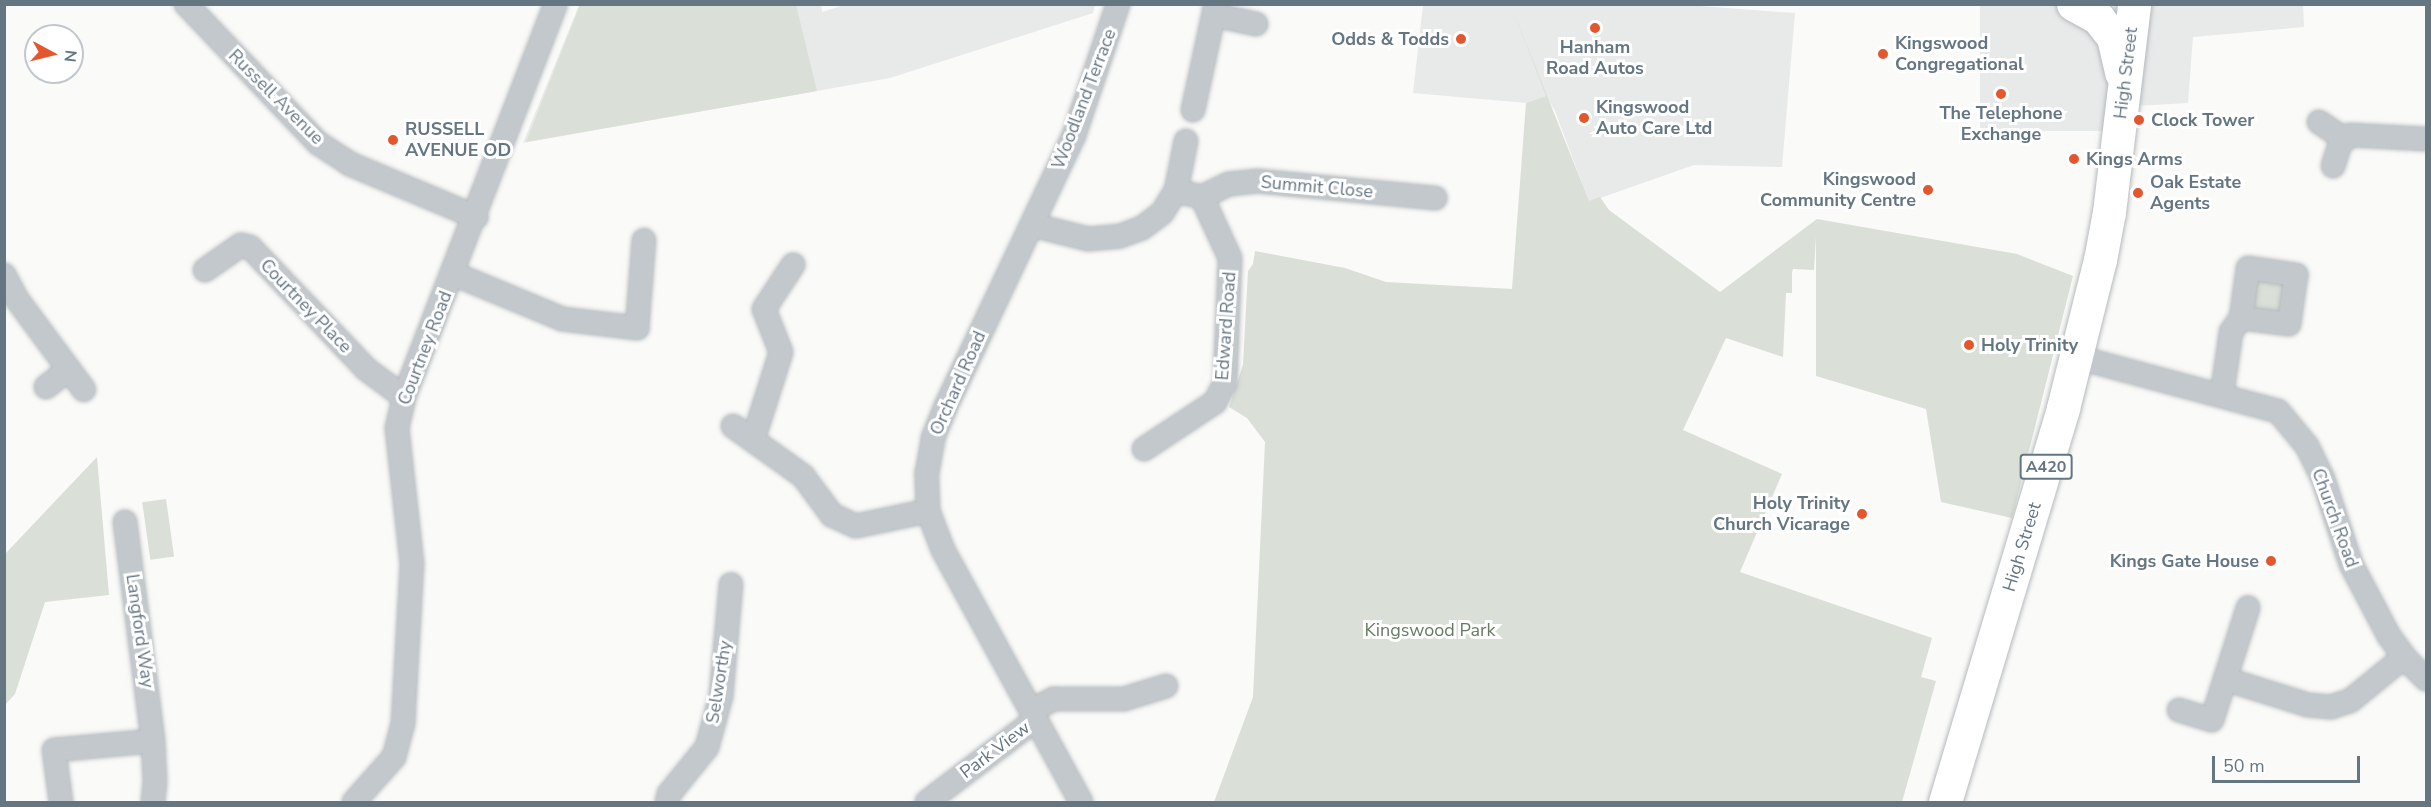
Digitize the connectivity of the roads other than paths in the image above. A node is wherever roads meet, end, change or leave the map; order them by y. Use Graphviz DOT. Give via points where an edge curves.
graph roads {
  1 [pos="186,4"];
  2 [pos="556,4"];
  3 [pos="1118,4"];
  4 [pos="2134,4"];
  5 [pos="2098,9"];
  6 [pos="1215,10"];
  7 [pos="1256,24"];
  8 [pos="2123,84"];
  9 [pos="1192,110"];
  10 [pos="2319,122"];
  11 [pos="2344,139"];
  12 [pos="2427,139"];
  13 [pos="1186,141"];
  14 [pos="2333,166"];
  15 [pos="1176,192"];
  16 [pos="1202,197"];
  17 [pos="1434,198"];
  18 [pos="476,217"];
  19 [pos="1032,225"];
  20 [pos="644,240"];
  21 [pos="793,266"];
  22 [pos="205,270"];
  23 [pos="454,274"];
  24 [pos="4,275"];
  25 [pos="2241,318"];
  26 [pos="2076,357"];
  27 [pos="69,369"];
  28 [pos="46,387"];
  29 [pos="84,390"];
  30 [pos="2222,394"];
  31 [pos="404,397"];
  32 [pos="733,426"];
  33 [pos="753,440"];
  34 [pos="1144,449"];
  35 [pos="928,511"];
  36 [pos="125,522"];
  37 [pos="731,584"];
  38 [pos="2248,608"];
  39 [pos="2404,657"];
  40 [pos="2225,679"];
  41 [pos="2427,679"];
  42 [pos="1166,686"];
  43 [pos="2178,710"];
  44 [pos="1033,716"];
  45 [pos="153,741"];
  46 [pos="61,802"];
  47 [pos="153,802"];
  48 [pos="354,802"];
  49 [pos="668,802"];
  50 [pos="927,802"];
  51 [pos="1080,802"];
  52 [pos="1945,802"];
  1 -- 18 [label="street, Russell Avenue" via="318,143 350,164"];
  2 -- 18 [label="street, Courtney Road"];
  3 -- 19 [label="street, Woodland Terrace" via="1074,135"];
  4 -- 8 [label="main road, High Street / A420"];
  5 -- 8 [label="main road, A420" via="2113,37"];
  6 -- 7 [label="street"];
  6 -- 9 [label="street"];
  8 -- 26 [label="main road, High Street / A420" via="2109,212"];
  10 -- 11 [label="street"];
  11 -- 12 [label="street" via="2358,134"];
  11 -- 14 [label="street"];
  13 -- 15 [label="street"];
  15 -- 16 [label="street"];
  15 -- 19 [label="street" via="1162,213 1142,228 1120,236 1088,239"];
  16 -- 17 [label="street, Summit Close" via="1229,184 1258,181"];
  16 -- 34 [label="street, Edward Road" via="1230,258 1225,383 1215,402"];
  18 -- 23 [label="street, Courtney Road"];
  19 -- 35 [label="street, Orchard Road" via="933,438 927,473"];
  20 -- 23 [label="street" via="637,328 562,320"];
  21 -- 33 [label="street" via="764,309 781,352"];
  22 -- 31 [label="street, Courtney Place" via="241,245 250,247 366,369"];
  23 -- 31 [label="street, Courtney Road"];
  24 -- 27 [label="street"];
  25 -- 30 [label="street" via="2230,332"];
  26 -- 30 [label="street, Church Road"];
  26 -- 52 [label="main road, High Street / A420"];
  27 -- 28 [label="street"];
  27 -- 29 [label="street"];
  30 -- 39 [label="street, Church Road" via="2278,411 2307,446 2323,479 2351,564"];
  31 -- 48 [label="street, Courtney Road" via="397,428 412,564 403,724 394,757"];
  32 -- 33 [label="street"];
  33 -- 35 [label="street" via="803,476 832,515 856,526"];
  35 -- 44 [label="street, Orchard Road" via="943,550"];
  36 -- 45 [label="street, Langford Way"];
  37 -- 49 [label="street, Selworthy" via="721,696 707,747 669,794"];
  38 -- 40 [label="street"];
  39 -- 40 [label="street" via="2350,701 2331,707 2308,705"];
  39 -- 41 [label="street, Church Road"];
  40 -- 43 [label="street" via="2212,720"];
  42 -- 44 [label="street, Park View" via="1124,699 1054,699"];
  44 -- 50 [label="street, Park View"];
  44 -- 51 [label="street, Orchard Road"];
  45 -- 46 [label="street" via="54,750"];
  45 -- 47 [label="street, Langford Way"];
}
